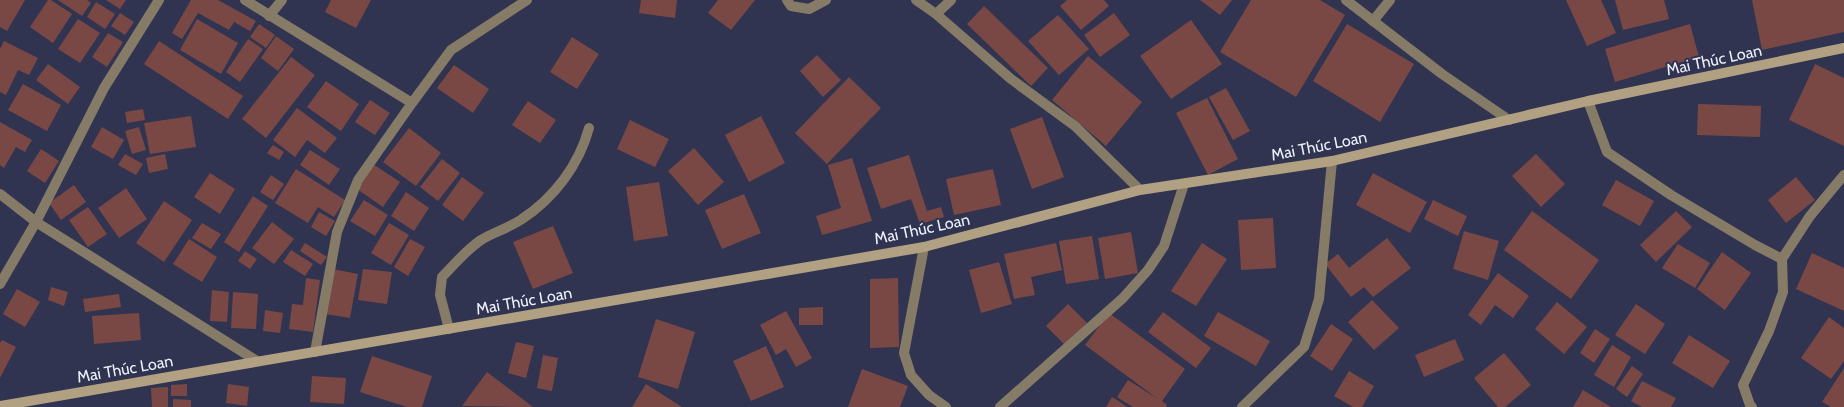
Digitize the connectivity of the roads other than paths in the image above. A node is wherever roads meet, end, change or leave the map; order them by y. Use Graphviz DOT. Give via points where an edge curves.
graph roads {
  1 [pos="159,0"];
  2 [pos="245,0"];
  3 [pos="282,0"];
  4 [pos="527,0"];
  5 [pos="787,0"];
  6 [pos="826,0"];
  7 [pos="916,0"];
  8 [pos="952,0"];
  9 [pos="1346,0"];
  10 [pos="1390,0"];
  11 [pos="936,14"];
  12 [pos="270,16"];
  13 [pos="1373,21"];
  14 [pos="1844,48"];
  15 [pos="1588,101"];
  16 [pos="412,103"];
  17 [pos="1509,120"];
  18 [pos="589,128"];
  19 [pos="1332,161"];
  20 [pos="1844,174"];
  21 [pos="1184,184"];
  22 [pos="1140,190"];
  23 [pos="0,194"];
  24 [pos="36,222"];
  25 [pos="924,247"];
  26 [pos="1782,260"];
  27 [pos="0,284"];
  28 [pos="450,329"];
  29 [pos="315,352"];
  30 [pos="257,362"];
  31 [pos="0,406"];
  32 [pos="946,407"];
  33 [pos="1000,407"];
  34 [pos="1242,407"];
  35 [pos="1752,407"];
  1 -- 24 [label="street" via="104,88"];
  2 -- 12 [label="street"];
  3 -- 12 [label="street"];
  4 -- 16 [label="street" via="451,50"];
  5 -- 6 [label="street" via="791,6 809,9"];
  7 -- 11 [label="street"];
  8 -- 11 [label="street"];
  9 -- 13 [label="street"];
  10 -- 13 [label="street"];
  11 -- 22 [label="street" via="1011,79 1075,126"];
  12 -- 16 [label="street"];
  13 -- 17 [label="street"];
  14 -- 15 [label="main road, Mai Thúc Loan"];
  15 -- 17 [label="main road, Mai Thúc Loan"];
  15 -- 26 [label="street" via="1607,152"];
  16 -- 29 [label="street" via="358,180 337,232"];
  17 -- 19 [label="main road, Mai Thúc Loan"];
  18 -- 28 [label="street" via="579,155 554,194 522,219 481,240 442,277 440,295"];
  19 -- 21 [label="main road, Mai Thúc Loan"];
  19 -- 34 [label="street" via="1319,298 1304,347"];
  20 -- 26 [label="street" via="1810,216"];
  21 -- 22 [label="main road, Mai Thúc Loan"];
  21 -- 33 [label="street" via="1164,246 1148,270 1122,298"];
  22 -- 25 [label="main road, Mai Thúc Loan"];
  23 -- 24 [label="street"];
  24 -- 27 [label="street"];
  24 -- 30 [label="street"];
  25 -- 28 [label="main road, Mai Thúc Loan"];
  25 -- 32 [label="street" via="904,353 911,375"];
  26 -- 35 [label="street" via="1783,292 1769,331 1743,385"];
  28 -- 29 [label="main road, Mai Thúc Loan"];
  29 -- 30 [label="main road, Mai Thúc Loan"];
  30 -- 31 [label="main road, Mai Thúc Loan"];
}
